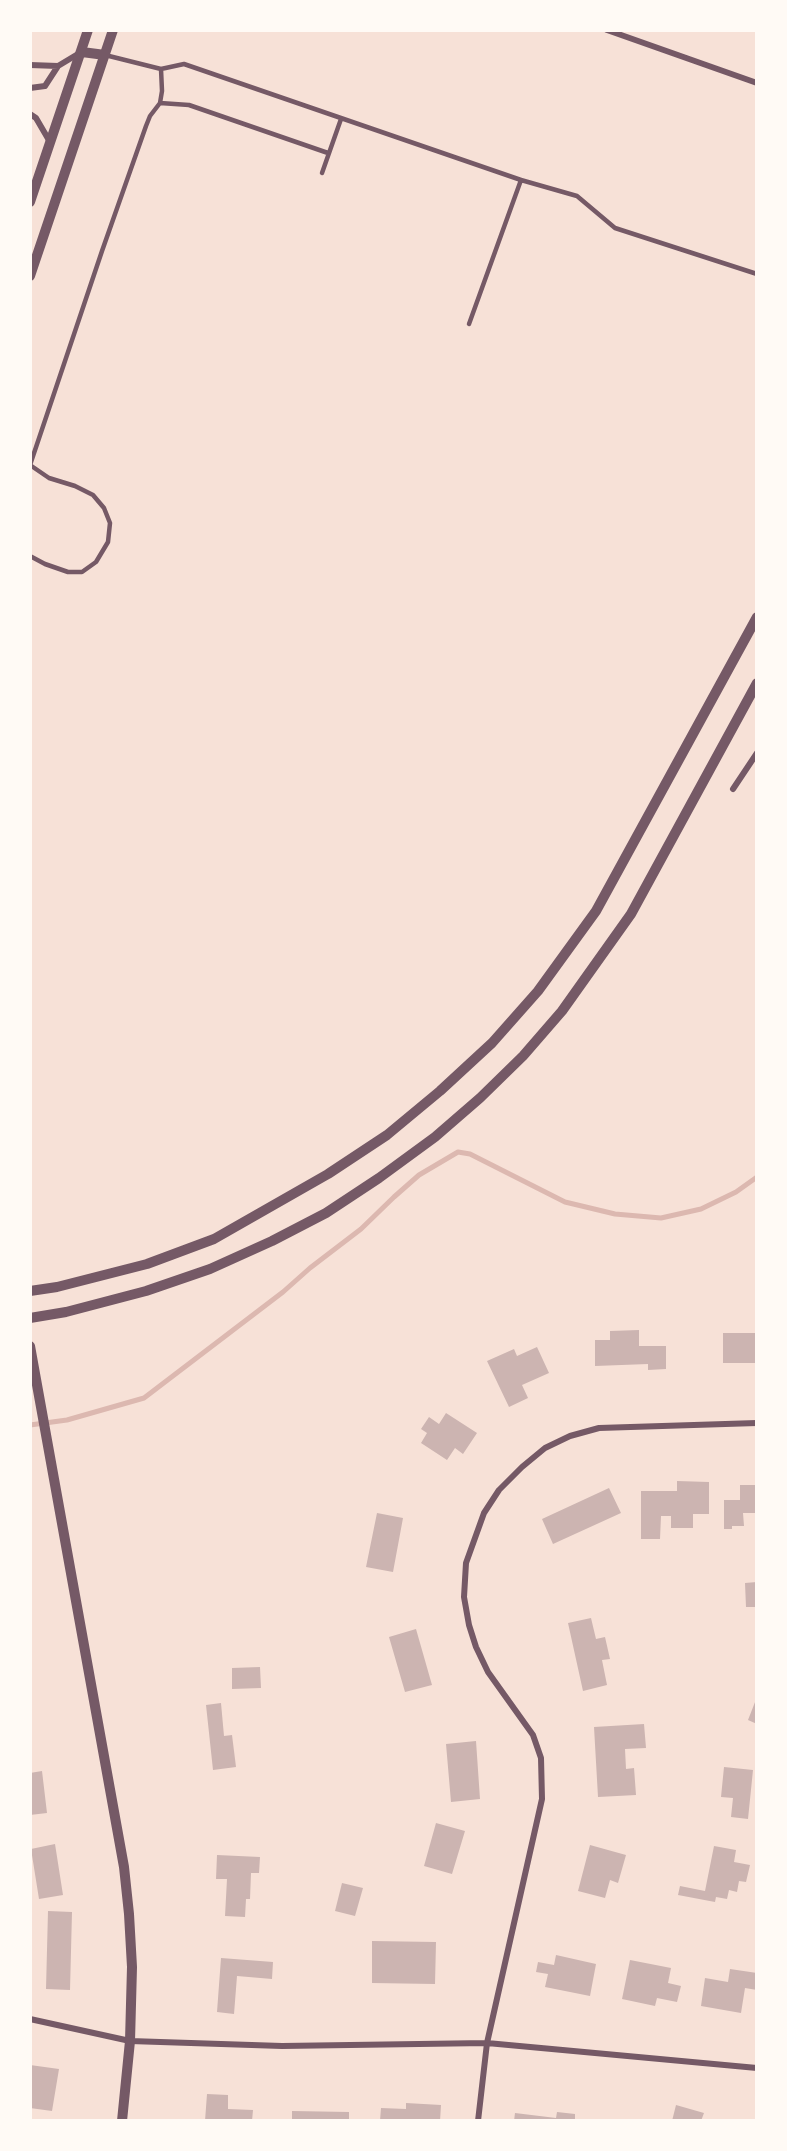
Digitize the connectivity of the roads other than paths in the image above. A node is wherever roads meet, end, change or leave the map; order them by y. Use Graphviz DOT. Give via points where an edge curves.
graph roads {
  1 [pos="88,30"];
  2 [pos="113,30"];
  3 [pos="607,30"];
  4 [pos="82,52"];
  5 [pos="105,55"];
  6 [pos="30,65"];
  7 [pos="58,66"];
  8 [pos="161,69"];
  9 [pos="757,83"];
  10 [pos="30,88"];
  11 [pos="160,103"];
  12 [pos="30,114"];
  13 [pos="341,119"];
  14 [pos="50,142"];
  15 [pos="328,153"];
  16 [pos="322,173"];
  17 [pos="520,180"];
  18 [pos="30,202"];
  19 [pos="757,274"];
  20 [pos="30,276"];
  21 [pos="469,324"];
  22 [pos="30,465"];
  23 [pos="30,556"];
  24 [pos="757,617"];
  25 [pos="757,683"];
  26 [pos="757,753"];
  27 [pos="733,789"];
  28 [pos="30,1291"];
  29 [pos="30,1318"];
  30 [pos="30,1346"];
  31 [pos="757,1423"];
  32 [pos="30,2019"];
  33 [pos="130,2041"];
  34 [pos="487,2043"];
  35 [pos="757,2068"];
  36 [pos="122,2121"];
  37 [pos="478,2121"];
  1 -- 4 [label="street"];
  2 -- 5 [label="street"];
  3 -- 9 [label="street"];
  4 -- 5 [label="street"];
  4 -- 7 [label="street"];
  4 -- 14 [label="street"];
  5 -- 8 [label="lane"];
  5 -- 20 [label="street"];
  6 -- 7 [label="street"];
  7 -- 10 [label="street" via="45,86"];
  8 -- 11 [label="lane"];
  8 -- 13 [label="lane" via="184,64"];
  11 -- 15 [label="lane" via="189,105"];
  11 -- 22 [label="lane" via="142,136"];
  12 -- 14 [label="street"];
  13 -- 15 [label="lane"];
  13 -- 17 [label="lane"];
  14 -- 18 [label="street"];
  15 -- 16 [label="lane"];
  17 -- 19 [label="lane" via="577,196 615,228"];
  17 -- 21 [label="lane"];
  22 -- 23 [label="lane" via="50,478 93,495 110,523 108,542 96,562 82,572 68,572"];
  24 -- 28 [label="street" via="596,911 538,991 492,1043 387,1135 328,1174 214,1239 147,1264"];
  25 -- 29 [label="street" via="619,932 562,1011 471,1106 379,1178 326,1213 272,1241 146,1292"];
  26 -- 27 [label="street"];
  30 -- 33 [label="street" via="124,1867 132,1967"];
  31 -- 34 [label="street" via="599,1428 570,1436 545,1448 522,1467 499,1490 484,1513 466,1563 464,1597 476,1647 488,1672 533,1735 541,1758 542,1799"];
  32 -- 33 [label="street"];
  33 -- 34 [label="street" via="282,2046"];
  33 -- 36 [label="street"];
  34 -- 35 [label="street"];
  34 -- 37 [label="street"];
}
